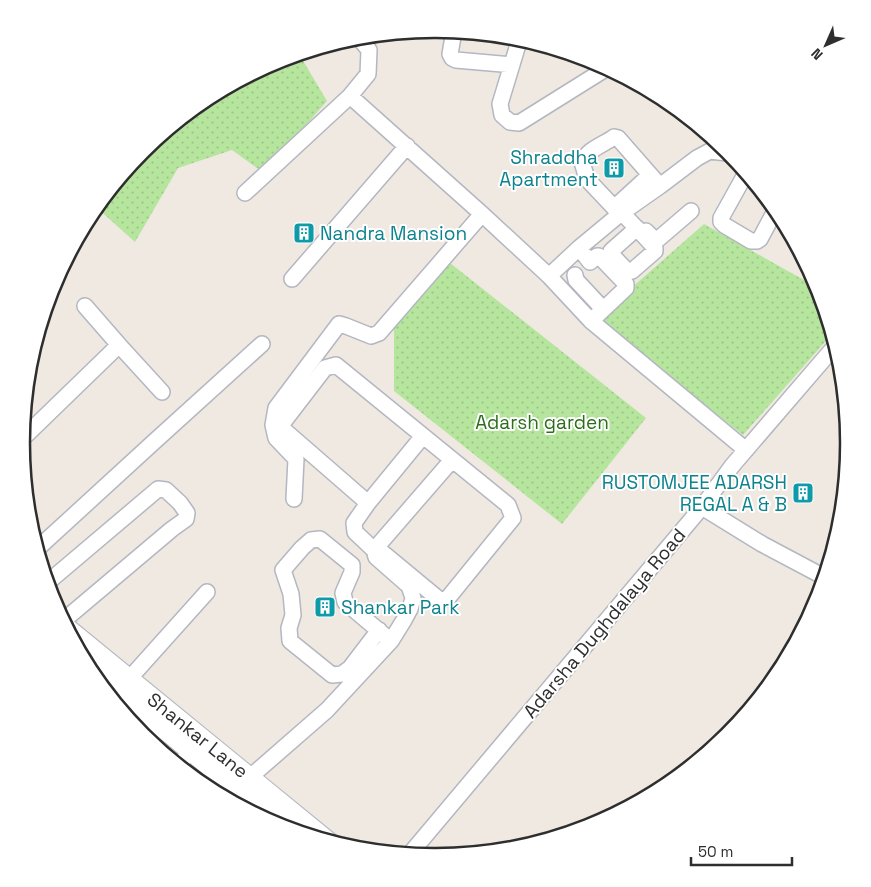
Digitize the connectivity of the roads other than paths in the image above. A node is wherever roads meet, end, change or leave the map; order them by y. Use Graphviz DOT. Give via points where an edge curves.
graph roads {
  1 [pos="453,39"];
  2 [pos="364,44"];
  3 [pos="517,47"];
  4 [pos="512,65"];
  5 [pos="599,73"];
  6 [pos="350,96"];
  7 [pos="407,146"];
  8 [pos="717,152"];
  9 [pos="650,175"];
  10 [pos="743,179"];
  11 [pos="660,186"];
  12 [pos="245,193"];
  13 [pos="620,211"];
  14 [pos="691,211"];
  15 [pos="482,214"];
  16 [pos="772,217"];
  17 [pos="637,228"];
  18 [pos="598,232"];
  19 [pos="579,248"];
  20 [pos="613,249"];
  21 [pos="584,267"];
  22 [pos="549,276"];
  23 [pos="292,279"];
  24 [pos="84,306"];
  25 [pos="603,309"];
  26 [pos="591,321"];
  27 [pos="262,344"];
  28 [pos="119,345"];
  29 [pos="830,352"];
  30 [pos="162,392"];
  31 [pos="30,431"];
  32 [pos="423,436"];
  33 [pos="746,450"];
  34 [pos="452,460"];
  35 [pos="294,499"];
  36 [pos="368,503"];
  37 [pos="702,508"];
  38 [pos="43,544"];
  39 [pos="374,550"];
  40 [pos="819,574"];
  41 [pos="53,578"];
  42 [pos="207,592"];
  43 [pos="422,596"];
  44 [pos="410,609"];
  45 [pos="69,616"];
  46 [pos="378,630"];
  47 [pos="391,641"];
  48 [pos="100,671"];
  49 [pos="105,678"];
  50 [pos="128,679"];
  51 [pos="138,718"];
  52 [pos="191,752"];
  53 [pos="183,760"];
  54 [pos="243,783"];
  55 [pos="271,814"];
  56 [pos="309,828"];
  57 [pos="415,848"];
  1 -- 4 [label="street" via="450,54 456,60"];
  2 -- 6 [label="street" via="369,50 368,74"];
  3 -- 4 [label="street"];
  4 -- 5 [label="street" via="500,104 502,115 510,122 519,123"];
  6 -- 7 [label="street"];
  6 -- 12 [label="street"];
  7 -- 15 [label="street"];
  7 -- 23 [label="street"];
  8 -- 11 [label="street" via="710,151 697,158"];
  9 -- 11 [label="street"];
  9 -- 13 [label="street"];
  9 -- 13 [label="street" via="618,138 599,145 584,157 582,162 587,178"];
  10 -- 16 [label="street" via="721,222 756,241"];
  11 -- 13 [label="street"];
  13 -- 14 [label="street" via="656,241"];
  13 -- 17 [label="street"];
  13 -- 18 [label="street"];
  15 -- 22 [label="street"];
  15 -- 35 [label="street" via="379,332 371,336 339,324 276,408 273,425 276,438 296,458"];
  17 -- 20 [label="street"];
  17 -- 20 [label="street" via="655,251 628,272 611,254"];
  18 -- 19 [label="street"];
  18 -- 20 [label="street"];
  19 -- 21 [label="street"];
  19 -- 22 [label="street"];
  21 -- 25 [label="street" via="576,280"];
  21 -- 25 [label="street" via="599,256 626,284 626,288"];
  22 -- 26 [label="street"];
  24 -- 28 [label="street"];
  25 -- 26 [label="street"];
  26 -- 33 [label="street"];
  27 -- 38 [label="street"];
  28 -- 30 [label="street"];
  28 -- 31 [label="street"];
  29 -- 33 [label="street, Adarsha Dughdalaya Road"];
  32 -- 34 [label="street"];
  32 -- 36 [label="street"];
  32 -- 36 [label="street" via="336,365 325,368 282,424 284,430"];
  33 -- 37 [label="street, Adarsha Dughdalaya Road"];
  34 -- 39 [label="street"];
  34 -- 39 [label="street" via="508,505 513,518 448,598 441,601 384,553"];
  36 -- 39 [label="street" via="354,523 355,532"];
  37 -- 40 [label="street"];
  37 -- 57 [label="street, Adarsha Dughdalaya Road"];
  39 -- 44 [label="street" via="376,557 409,586 413,598"];
  41 -- 45 [label="street" via="158,489 166,490 188,513 186,519"];
  42 -- 50 [label="street"];
  43 -- 44 [label="street"];
  44 -- 47 [label="street"];
  46 -- 46 [label="street" via="350,668 342,674 332,675 290,642 291,594 283,570 311,540 320,539 352,565 343,594 345,602"];
  46 -- 47 [label="street"];
  47 -- 54 [label="street" via="327,710"];
  48 -- 50 [label="street, Shankar Lane"];
  49 -- 51 [label="street, Shankar Lane"];
  50 -- 54 [label="street, Shankar Lane"];
  51 -- 52 [label="street, Shankar Lane"];
  52 -- 53 [label="street"];
  52 -- 54 [label="street, Shankar Lane"];
  54 -- 55 [label="street, Shankar Lane"];
  54 -- 56 [label="street, Shankar Lane"];
}
